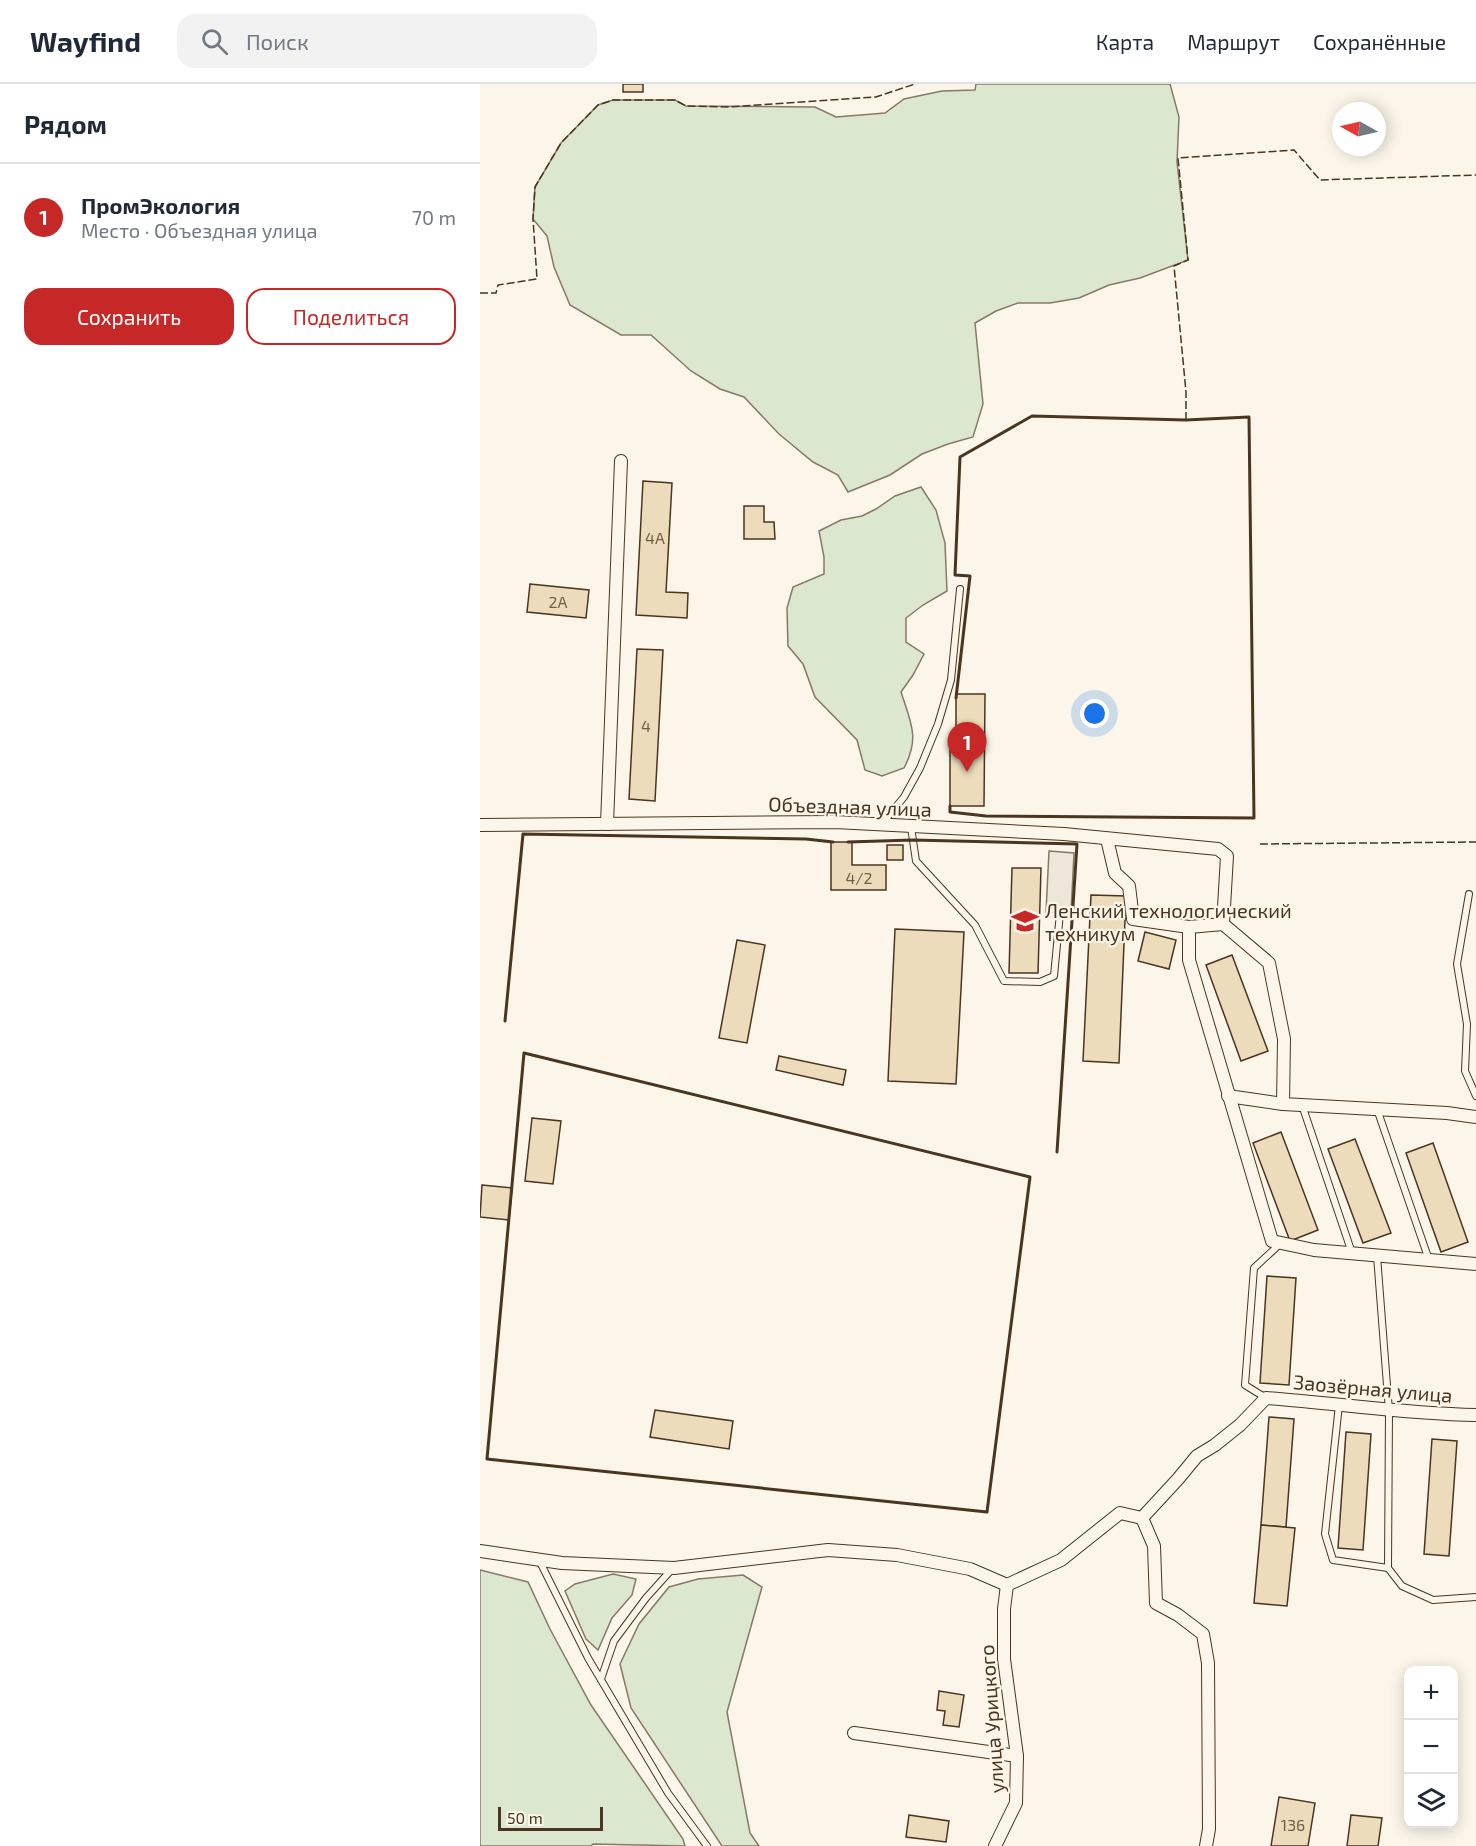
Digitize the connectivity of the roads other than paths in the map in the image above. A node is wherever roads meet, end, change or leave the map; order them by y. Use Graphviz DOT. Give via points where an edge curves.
graph roads {
  1 [pos="621,461"];
  2 [pos="960,589"];
  3 [pos="607,824"];
  4 [pos="480,825"];
  5 [pos="881,825"];
  6 [pos="911,827"];
  7 [pos="1107,839"];
  8 [pos="1469,894"];
  9 [pos="1060,913"];
  10 [pos="1222,924"];
  11 [pos="1189,927"];
  12 [pos="1228,1096"];
  13 [pos="1476,1096"];
  14 [pos="1283,1104"];
  15 [pos="1302,1105"];
  16 [pos="1377,1109"];
  17 [pos="1476,1117"];
  18 [pos="1281,1243"];
  19 [pos="1353,1254"];
  20 [pos="1377,1256"];
  21 [pos="1429,1261"];
  22 [pos="1476,1264"];
  23 [pos="1266,1398"];
  24 [pos="1339,1405"];
  25 [pos="1389,1411"];
  26 [pos="1476,1415"];
  27 [pos="1142,1518"];
  28 [pos="480,1551"];
  29 [pos="538,1559"];
  30 [pos="674,1568"];
  31 [pos="1388,1568"];
  32 [pos="1007,1585"];
  33 [pos="1476,1597"];
  34 [pos="601,1679"];
  35 [pos="854,1733"];
  36 [pos="1017,1756"];
  37 [pos="707,1846"];
  38 [pos="995,1846"];
  39 [pos="1206,1846"];
  1 -- 3 [label="street"];
  2 -- 5 [label="lane" via="951,680 938,724 904,797"];
  3 -- 4 [label="street, Объездная улица"];
  3 -- 5 [label="street, Объездная улица"];
  5 -- 6 [label="street, Объездная улица"];
  6 -- 7 [label="street, Объездная улица"];
  6 -- 9 [label="lane" via="916,861 975,925 1004,981 1040,982 1054,975"];
  7 -- 10 [label="street, Объездная улица" via="1218,849 1227,856"];
  7 -- 11 [label="street" via="1115,873 1129,886 1133,919"];
  8 -- 13 [label="lane" via="1457,964 1467,1024 1465,1071"];
  10 -- 11 [label="street"];
  10 -- 14 [label="street" via="1269,963 1284,1040"];
  11 -- 12 [label="street" via="1189,960"];
  12 -- 14 [label="street"];
  12 -- 18 [label="street" via="1272,1241"];
  14 -- 15 [label="street"];
  15 -- 16 [label="street"];
  15 -- 19 [label="lane"];
  16 -- 17 [label="street"];
  16 -- 21 [label="lane"];
  18 -- 19 [label="street"];
  18 -- 23 [label="lane" via="1254,1268 1245,1385"];
  19 -- 20 [label="street"];
  20 -- 21 [label="street"];
  20 -- 25 [label="lane"];
  21 -- 22 [label="street"];
  23 -- 24 [label="street, Заозёрная улица"];
  23 -- 27 [label="street" via="1239,1425 1197,1456"];
  24 -- 25 [label="street, Заозёрная улица"];
  24 -- 31 [label="lane" via="1325,1534 1333,1560"];
  25 -- 26 [label="street, Заозёрная улица"];
  25 -- 31 [label="lane"];
  27 -- 32 [label="street" via="1120,1512 1061,1560"];
  27 -- 39 [label="street" via="1154,1546 1156,1603 1203,1634 1208,1663"];
  28 -- 29 [label="street"];
  29 -- 30 [label="street"];
  29 -- 34 [label="lane"];
  30 -- 32 [label="street" via="828,1550 897,1555 970,1569"];
  30 -- 34 [label="lane" via="645,1598 614,1641"];
  31 -- 33 [label="lane" via="1402,1586 1433,1599"];
  32 -- 36 [label="street, улица Урицкого" via="1004,1659"];
  34 -- 37 [label="lane" via="668,1793"];
  35 -- 36 [label="street"];
  36 -- 38 [label="street, улица Урицкого" via="1016,1803"];
}
